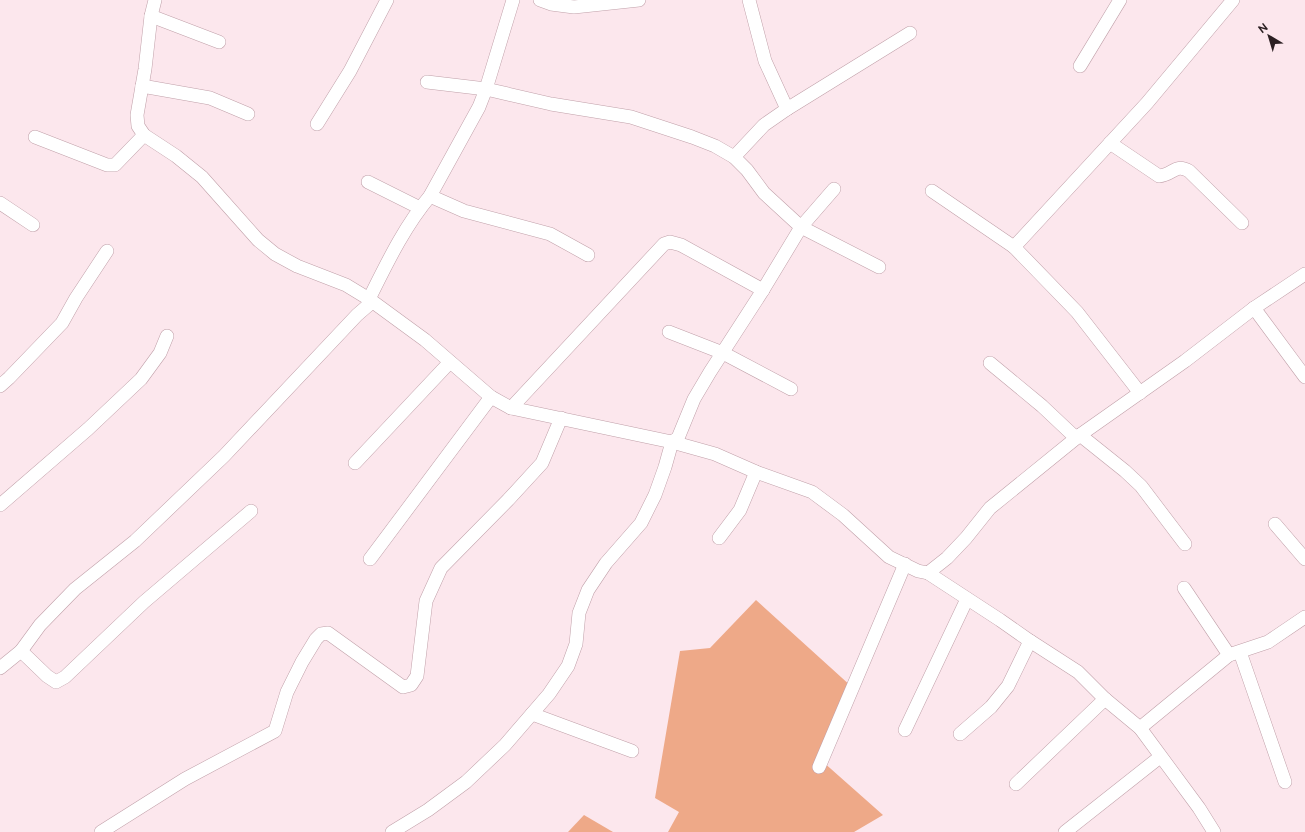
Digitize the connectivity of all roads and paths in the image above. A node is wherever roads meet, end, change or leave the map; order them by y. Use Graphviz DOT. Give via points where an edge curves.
graph roads {
  1 [pos="155,0"];
  2 [pos="387,0"];
  3 [pos="513,0"];
  4 [pos="540,0"];
  5 [pos="639,0"];
  6 [pos="749,0"];
  7 [pos="1120,0"];
  8 [pos="1233,0"];
  9 [pos="151,16"];
  10 [pos="910,33"];
  11 [pos="219,42"];
  12 [pos="1080,66"];
  13 [pos="427,82"];
  14 [pos="142,86"];
  15 [pos="486,89"];
  16 [pos="787,109"];
  17 [pos="248,114"];
  18 [pos="317,124"];
  19 [pos="144,135"];
  20 [pos="35,137"];
  21 [pos="1110,144"];
  22 [pos="734,157"];
  23 [pos="368,182"];
  24 [pos="834,189"];
  25 [pos="932,191"];
  26 [pos="430,196"];
  27 [pos="0,203"];
  28 [pos="420,208"];
  29 [pos="1242,224"];
  30 [pos="33,225"];
  31 [pos="801,227"];
  32 [pos="1014,247"];
  33 [pos="107,251"];
  34 [pos="588,254"];
  35 [pos="879,267"];
  36 [pos="1305,274"];
  37 [pos="763,290"];
  38 [pos="370,301"];
  39 [pos="1254,308"];
  40 [pos="669,332"];
  41 [pos="167,336"];
  42 [pos="723,353"];
  43 [pos="450,362"];
  44 [pos="990,363"];
  45 [pos="1305,378"];
  46 [pos="0,386"];
  47 [pos="791,389"];
  48 [pos="1140,393"];
  49 [pos="491,397"];
  50 [pos="512,408"];
  51 [pos="561,418"];
  52 [pos="1078,437"];
  53 [pos="672,442"];
  54 [pos="355,463"];
  55 [pos="756,472"];
  56 [pos="0,505"];
  57 [pos="251,511"];
  58 [pos="1275,524"];
  59 [pos="719,538"];
  60 [pos="1185,544"];
  61 [pos="370,559"];
  62 [pos="1305,559"];
  63 [pos="905,564"];
  64 [pos="928,573"];
  65 [pos="1184,588"];
  66 [pos="967,599"];
  67 [pos="1305,617"];
  68 [pos="1030,641"];
  69 [pos="21,651"];
  70 [pos="1234,653"];
  71 [pos="0,668"];
  72 [pos="1105,699"];
  73 [pos="532,714"];
  74 [pos="1140,728"];
  75 [pos="905,730"];
  76 [pos="960,734"];
  77 [pos="632,751"];
  78 [pos="1160,757"];
  79 [pos="818,767"];
  80 [pos="1285,782"];
  81 [pos="1016,784"];
  82 [pos="1211,831"];
  83 [pos="101,832"];
  84 [pos="392,832"];
  85 [pos="1065,832"];
  1 -- 9 [label="street"];
  2 -- 18 [label="street" via="350,71"];
  3 -- 15 [label="street"];
  4 -- 5 [label="street" via="574,7"];
  6 -- 16 [label="street" via="765,61"];
  7 -- 12 [label="street"];
  8 -- 21 [label="street"];
  9 -- 11 [label="street"];
  9 -- 14 [label="street"];
  10 -- 16 [label="street"];
  13 -- 15 [label="street"];
  14 -- 17 [label="street" via="210,98"];
  14 -- 19 [label="street" via="136,115 138,126"];
  15 -- 22 [label="street" via="551,104 631,117 710,144"];
  15 -- 26 [label="street" via="479,107"];
  16 -- 22 [label="street" via="764,125"];
  19 -- 20 [label="street" via="115,165 107,166"];
  19 -- 38 [label="street" via="202,177 258,240 275,254 297,266 346,285"];
  21 -- 29 [label="street" via="1159,176 1177,169 1189,171"];
  21 -- 32 [label="street"];
  22 -- 31 [label="street" via="764,193"];
  23 -- 28 [label="street"];
  24 -- 31 [label="street"];
  25 -- 32 [label="street"];
  26 -- 28 [label="street"];
  26 -- 34 [label="street" via="464,211 550,234"];
  27 -- 30 [label="street"];
  28 -- 38 [label="street" via="398,241"];
  31 -- 35 [label="street"];
  31 -- 37 [label="street"];
  32 -- 48 [label="street" via="1076,312"];
  33 -- 46 [label="street" via="62,323"];
  36 -- 39 [label="street"];
  37 -- 42 [label="street"];
  37 -- 50 [label="street" via="680,245 670,242 664,244"];
  38 -- 43 [label="street" via="425,340"];
  38 -- 69 [label="street" via="224,456 135,541 75,589 40,625"];
  39 -- 45 [label="street"];
  39 -- 48 [label="street"];
  40 -- 42 [label="street"];
  41 -- 56 [label="street" via="160,353 141,379"];
  42 -- 47 [label="street"];
  42 -- 53 [label="street" via="694,399 678,438"];
  43 -- 49 [label="street"];
  43 -- 54 [label="street"];
  44 -- 52 [label="street"];
  48 -- 52 [label="street"];
  49 -- 50 [label="street"];
  49 -- 61 [label="street"];
  50 -- 51 [label="street"];
  51 -- 53 [label="street"];
  51 -- 83 [label="street" via="542,464 440,568 426,601 417,676 411,685 403,687 328,634 321,634 302,662 287,692 275,731 185,779"];
  52 -- 60 [label="street" via="1141,486"];
  52 -- 64 [label="street" via="990,508 952,553"];
  53 -- 55 [label="street" via="715,454"];
  53 -- 73 [label="street" via="655,495 641,523 606,563 588,590 579,613 576,644 568,666"];
  55 -- 59 [label="street" via="740,510"];
  55 -- 63 [label="street" via="812,492 843,515 889,557"];
  57 -- 69 [label="street" via="144,602 66,677 56,682"];
  58 -- 62 [label="street"];
  63 -- 64 [label="street"];
  63 -- 79 [label="street"];
  64 -- 66 [label="street"];
  65 -- 70 [label="street"];
  66 -- 68 [label="street"];
  66 -- 75 [label="street"];
  67 -- 70 [label="street" via="1268,642"];
  68 -- 72 [label="street" via="1078,672"];
  68 -- 76 [label="street" via="1008,686 991,706"];
  69 -- 71 [label="street"];
  70 -- 74 [label="street"];
  70 -- 80 [label="street"];
  72 -- 74 [label="street"];
  72 -- 81 [label="street"];
  73 -- 77 [label="street"];
  73 -- 84 [label="street" via="505,745 466,782"];
  74 -- 78 [label="street"];
  78 -- 82 [label="street" via="1199,808"];
  78 -- 85 [label="street"];
}
